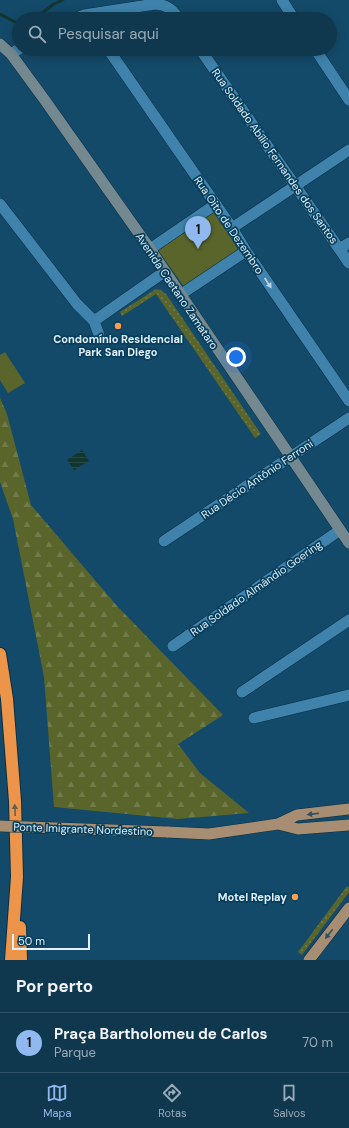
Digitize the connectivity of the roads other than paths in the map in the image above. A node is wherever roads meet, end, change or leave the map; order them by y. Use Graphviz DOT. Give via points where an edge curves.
graph roads {
  1 [pos="282,0"];
  2 [pos="113,12"];
  3 [pos="174,12"];
  4 [pos="290,12"];
  5 [pos="0,44"];
  6 [pos="12,50"];
  7 [pos="18,56"];
  8 [pos="113,56"];
  9 [pos="205,56"];
  10 [pos="320,56"];
  11 [pos="349,100"];
  12 [pos="349,150"];
  13 [pos="295,186"];
  14 [pos="0,204"];
  15 [pos="216,204"];
  16 [pos="232,228"];
  17 [pos="349,243"];
  18 [pos="150,249"];
  19 [pos="339,250"];
  20 [pos="246,251"];
  21 [pos="349,264"];
  22 [pos="164,272"];
  23 [pos="180,295"];
  24 [pos="94,321"];
  25 [pos="99,334"];
  26 [pos="349,401"];
  27 [pos="349,418"];
  28 [pos="290,457"];
  29 [pos="340,530"];
  30 [pos="164,541"];
  31 [pos="349,543"];
  32 [pos="349,620"];
  33 [pos="173,646"];
  34 [pos="0,654"];
  35 [pos="242,692"];
  36 [pos="349,695"];
  37 [pos="254,718"];
  38 [pos="349,809"];
  39 [pos="278,824"];
  40 [pos="349,825"];
  41 [pos="0,826"];
  42 [pos="17,878"];
  43 [pos="349,908"];
  44 [pos="11,960"];
  45 [pos="21,960"];
  46 [pos="309,960"];
  1 -- 4 [label="street"];
  2 -- 3 [label="street" via="155,4 164,5"];
  5 -- 6 [label="main road, Avenida Caetano Zamataro"];
  7 -- 18 [label="main road, Avenida Caetano Zamataro" via="44,99"];
  8 -- 15 [label="street, Rua Oito de Dezembro"];
  9 -- 13 [label="street, Rua Soldado Abílio Fernandes dos Santos"];
  10 -- 11 [label="street"];
  12 -- 13 [label="street"];
  13 -- 16 [label="street"];
  13 -- 19 [label="street, Rua Soldado Abílio Fernandes dos Santos"];
  14 -- 24 [label="street" via="77,304"];
  15 -- 16 [label="street, Rua Oito de Dezembro"];
  15 -- 18 [label="street"];
  16 -- 20 [label="street, Rua Oito de Dezembro"];
  17 -- 19 [label="street"];
  18 -- 22 [label="main road, Avenida Caetano Zamataro"];
  19 -- 21 [label="street, Rua Soldado Abílio Fernandes dos Santos"];
  20 -- 23 [label="street"];
  20 -- 26 [label="street, Rua Oito de Dezembro, one-way"];
  22 -- 23 [label="main road, Avenida Caetano Zamataro"];
  22 -- 24 [label="street"];
  23 -- 28 [label="main road, Avenida Caetano Zamataro"];
  24 -- 25 [label="street"];
  27 -- 28 [label="street, Rua Décio Antônio Ferroni"];
  28 -- 29 [label="main road, Avenida Caetano Zamataro"];
  28 -- 30 [label="street, Rua Décio Antônio Ferroni"];
  29 -- 31 [label="main road, Avenida Caetano Zamataro"];
  29 -- 33 [label="street, Rua Soldado Almândio Goering"];
  32 -- 35 [label="street"];
  42 -- 34 [label="highway, one-way" via="15,801 7,698"];
  36 -- 37 [label="street"];
  38 -- 39 [label="main road, one-way" via="297,815"];
  39 -- 40 [label="main road" via="298,829"];
  39 -- 41 [label="main road, Ponte Imigrante Nordestino, bridge" via="208,834"];
  42 -- 44 [label="highway"];
  42 -- 45 [label="highway"];
  43 -- 46 [label="main road, one-way"];
}
